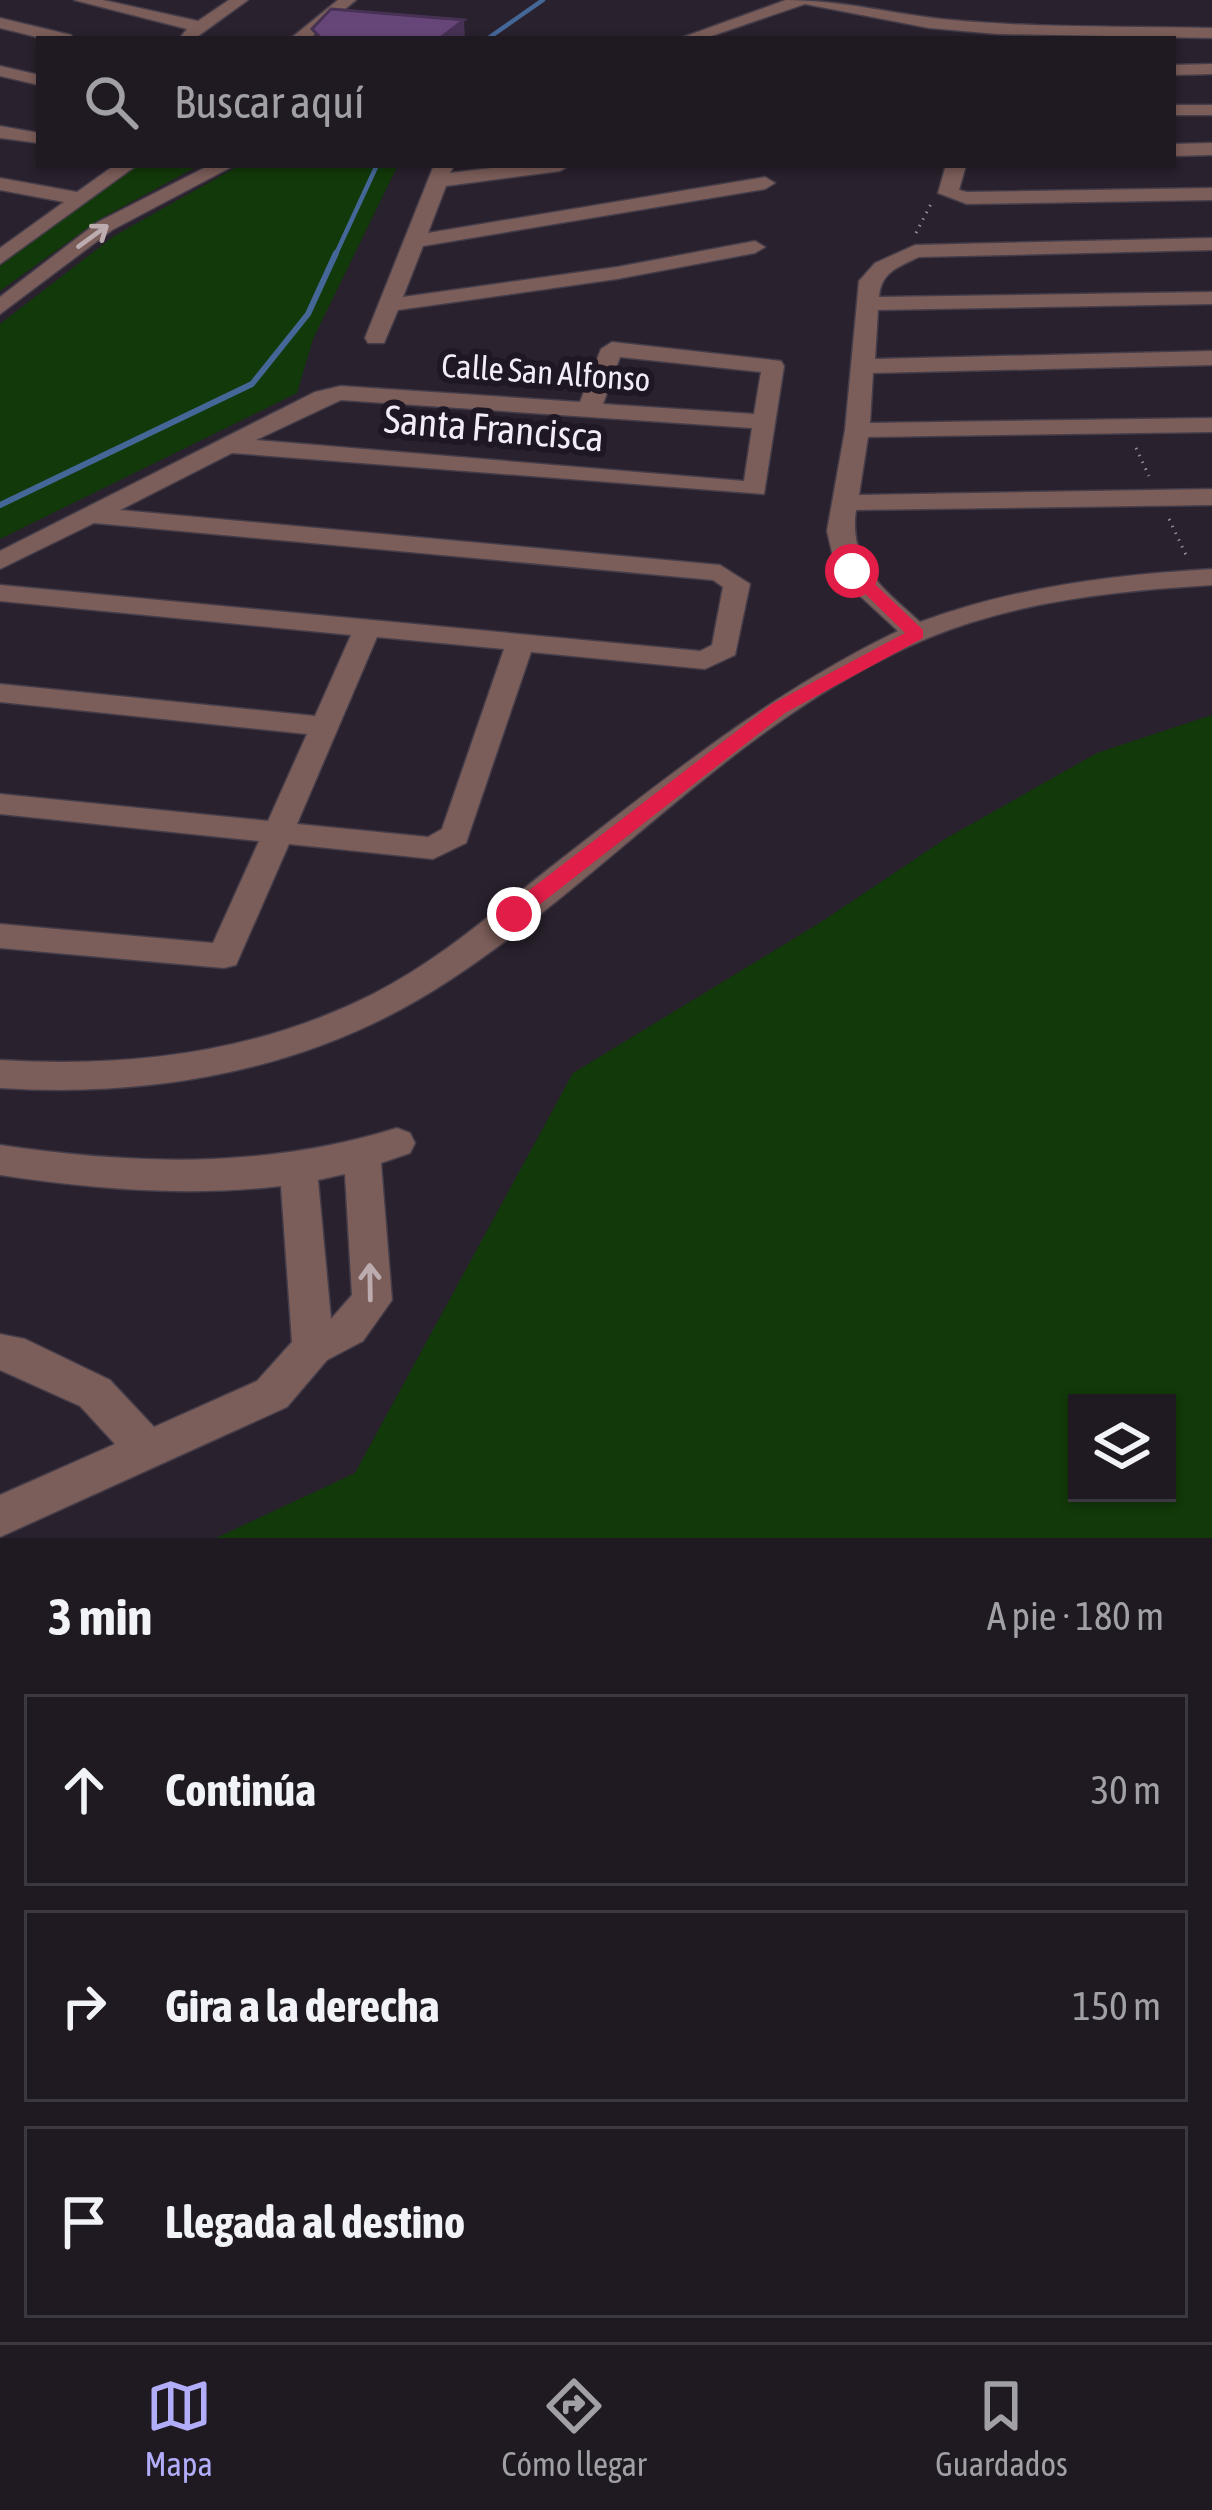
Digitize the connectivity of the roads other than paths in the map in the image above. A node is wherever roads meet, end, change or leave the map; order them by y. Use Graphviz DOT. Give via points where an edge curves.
graph roads {
  1 [pos="82,0"];
  2 [pos="240,0"];
  3 [pos="348,0"];
  4 [pos="804,0"];
  5 [pos="886,0"];
  6 [pos="1212,20"];
  7 [pos="984,22"];
  8 [pos="0,23"];
  9 [pos="200,27"];
  10 [pos="1212,34"];
  11 [pos="53,36"];
  12 [pos="187,36"];
  13 [pos="302,36"];
  14 [pos="695,36"];
  15 [pos="1212,69"];
  16 [pos="1176,70"];
  17 [pos="4,75"];
  18 [pos="36,80"];
  19 [pos="1176,110"];
  20 [pos="1212,110"];
  21 [pos="0,132"];
  22 [pos="36,137"];
  23 [pos="36,138"];
  24 [pos="1212,149"];
  25 [pos="1176,150"];
  26 [pos="15,152"];
  27 [pos="123,168"];
  28 [pos="219,168"];
  29 [pos="520,168"];
  30 [pos="955,168"];
  31 [pos="480,171"];
  32 [pos="440,173"];
  33 [pos="765,183"];
  34 [pos="0,184"];
  35 [pos="1212,194"];
  36 [pos="81,199"];
  37 [pos="414,241"];
  38 [pos="1212,244"];
  39 [pos="755,247"];
  40 [pos="0,258"];
  41 [pos="1212,298"];
  42 [pos="867,304"];
  43 [pos="389,305"];
  44 [pos="0,307"];
  45 [pos="376,338"];
  46 [pos="1212,358"];
  47 [pos="862,366"];
  48 [pos="590,409"];
  49 [pos="765,422"];
  50 [pos="1212,425"];
  51 [pos="857,430"];
  52 [pos="227,445"];
  53 [pos="1212,497"];
  54 [pos="845,503"];
  55 [pos="89,515"];
  56 [pos="0,561"];
  57 [pos="1212,577"];
  58 [pos="0,592"];
  59 [pos="367,629"];
  60 [pos="917,634"];
  61 [pos="519,645"];
  62 [pos="0,693"];
  63 [pos="324,725"];
  64 [pos="0,804"];
  65 [pos="279,834"];
  66 [pos="0,936"];
  67 [pos="0,1074"];
  68 [pos="398,1143"];
  69 [pos="362,1156"];
  70 [pos="0,1160"];
  71 [pos="298,1169"];
  72 [pos="313,1347"];
  73 [pos="0,1352"];
  74 [pos="148,1450"];
  75 [pos="0,1516"];
  1 -- 9 [label="street"];
  2 -- 9 [label="street"];
  3 -- 13 [label="street"];
  4 -- 7 [label="street" via="929,23"];
  4 -- 14 [label="street"];
  5 -- 7 [label="street"];
  6 -- 7 [label="street"];
  7 -- 10 [label="street"];
  8 -- 11 [label="street"];
  9 -- 12 [label="street"];
  15 -- 16 [label="street"];
  17 -- 18 [label="street"];
  19 -- 20 [label="street"];
  21 -- 22 [label="street"];
  23 -- 26 [label="street"];
  24 -- 25 [label="street"];
  27 -- 36 [label="street"];
  44 -- 28 [label="street, one-way" via="105,226"];
  29 -- 31 [label="street"];
  30 -- 35 [label="street" via="948,193 968,198"];
  31 -- 32 [label="street"];
  32 -- 37 [label="street"];
  33 -- 37 [label="street"];
  34 -- 36 [label="street"];
  36 -- 40 [label="street"];
  37 -- 43 [label="street"];
  38 -- 42 [label="street" via="938,249 882,267 870,280"];
  39 -- 43 [label="street"];
  41 -- 42 [label="street"];
  42 -- 47 [label="street"];
  43 -- 45 [label="street"];
  46 -- 47 [label="street"];
  47 -- 51 [label="street"];
  48 -- 49 [label="street, Calle San Alfonso"];
  48 -- 49 [label="street" via="612,350 773,366"];
  48 -- 52 [label="street, Calle San Alfonso" via="358,392 323,397"];
  49 -- 52 [label="street, Santa Francisca" via="755,490"];
  50 -- 51 [label="street"];
  51 -- 54 [label="street"];
  52 -- 55 [label="street"];
  53 -- 54 [label="street"];
  54 -- 60 [label="street" via="843,556"];
  55 -- 56 [label="street"];
  55 -- 61 [label="street" via="720,573 737,584 725,649 705,660"];
  57 -- 60 [label="street" via="1071,591"];
  58 -- 59 [label="street"];
  59 -- 61 [label="street"];
  59 -- 63 [label="street"];
  60 -- 67 [label="street" via="779,709 438,972 339,1024 275,1049 155,1074"];
  61 -- 65 [label="street" via="455,835 433,848"];
  62 -- 63 [label="street"];
  63 -- 65 [label="street"];
  64 -- 65 [label="street"];
  65 -- 66 [label="street" via="224,956"];
  68 -- 69 [label="street"];
  69 -- 71 [label="street"];
  72 -- 69 [label="street, one-way" via="349,1329 372,1300"];
  70 -- 71 [label="street" via="138,1175"];
  71 -- 72 [label="street"];
  72 -- 74 [label="street" via="272,1394"];
  73 -- 74 [label="street" via="95,1393"];
  74 -- 75 [label="street"];
}
